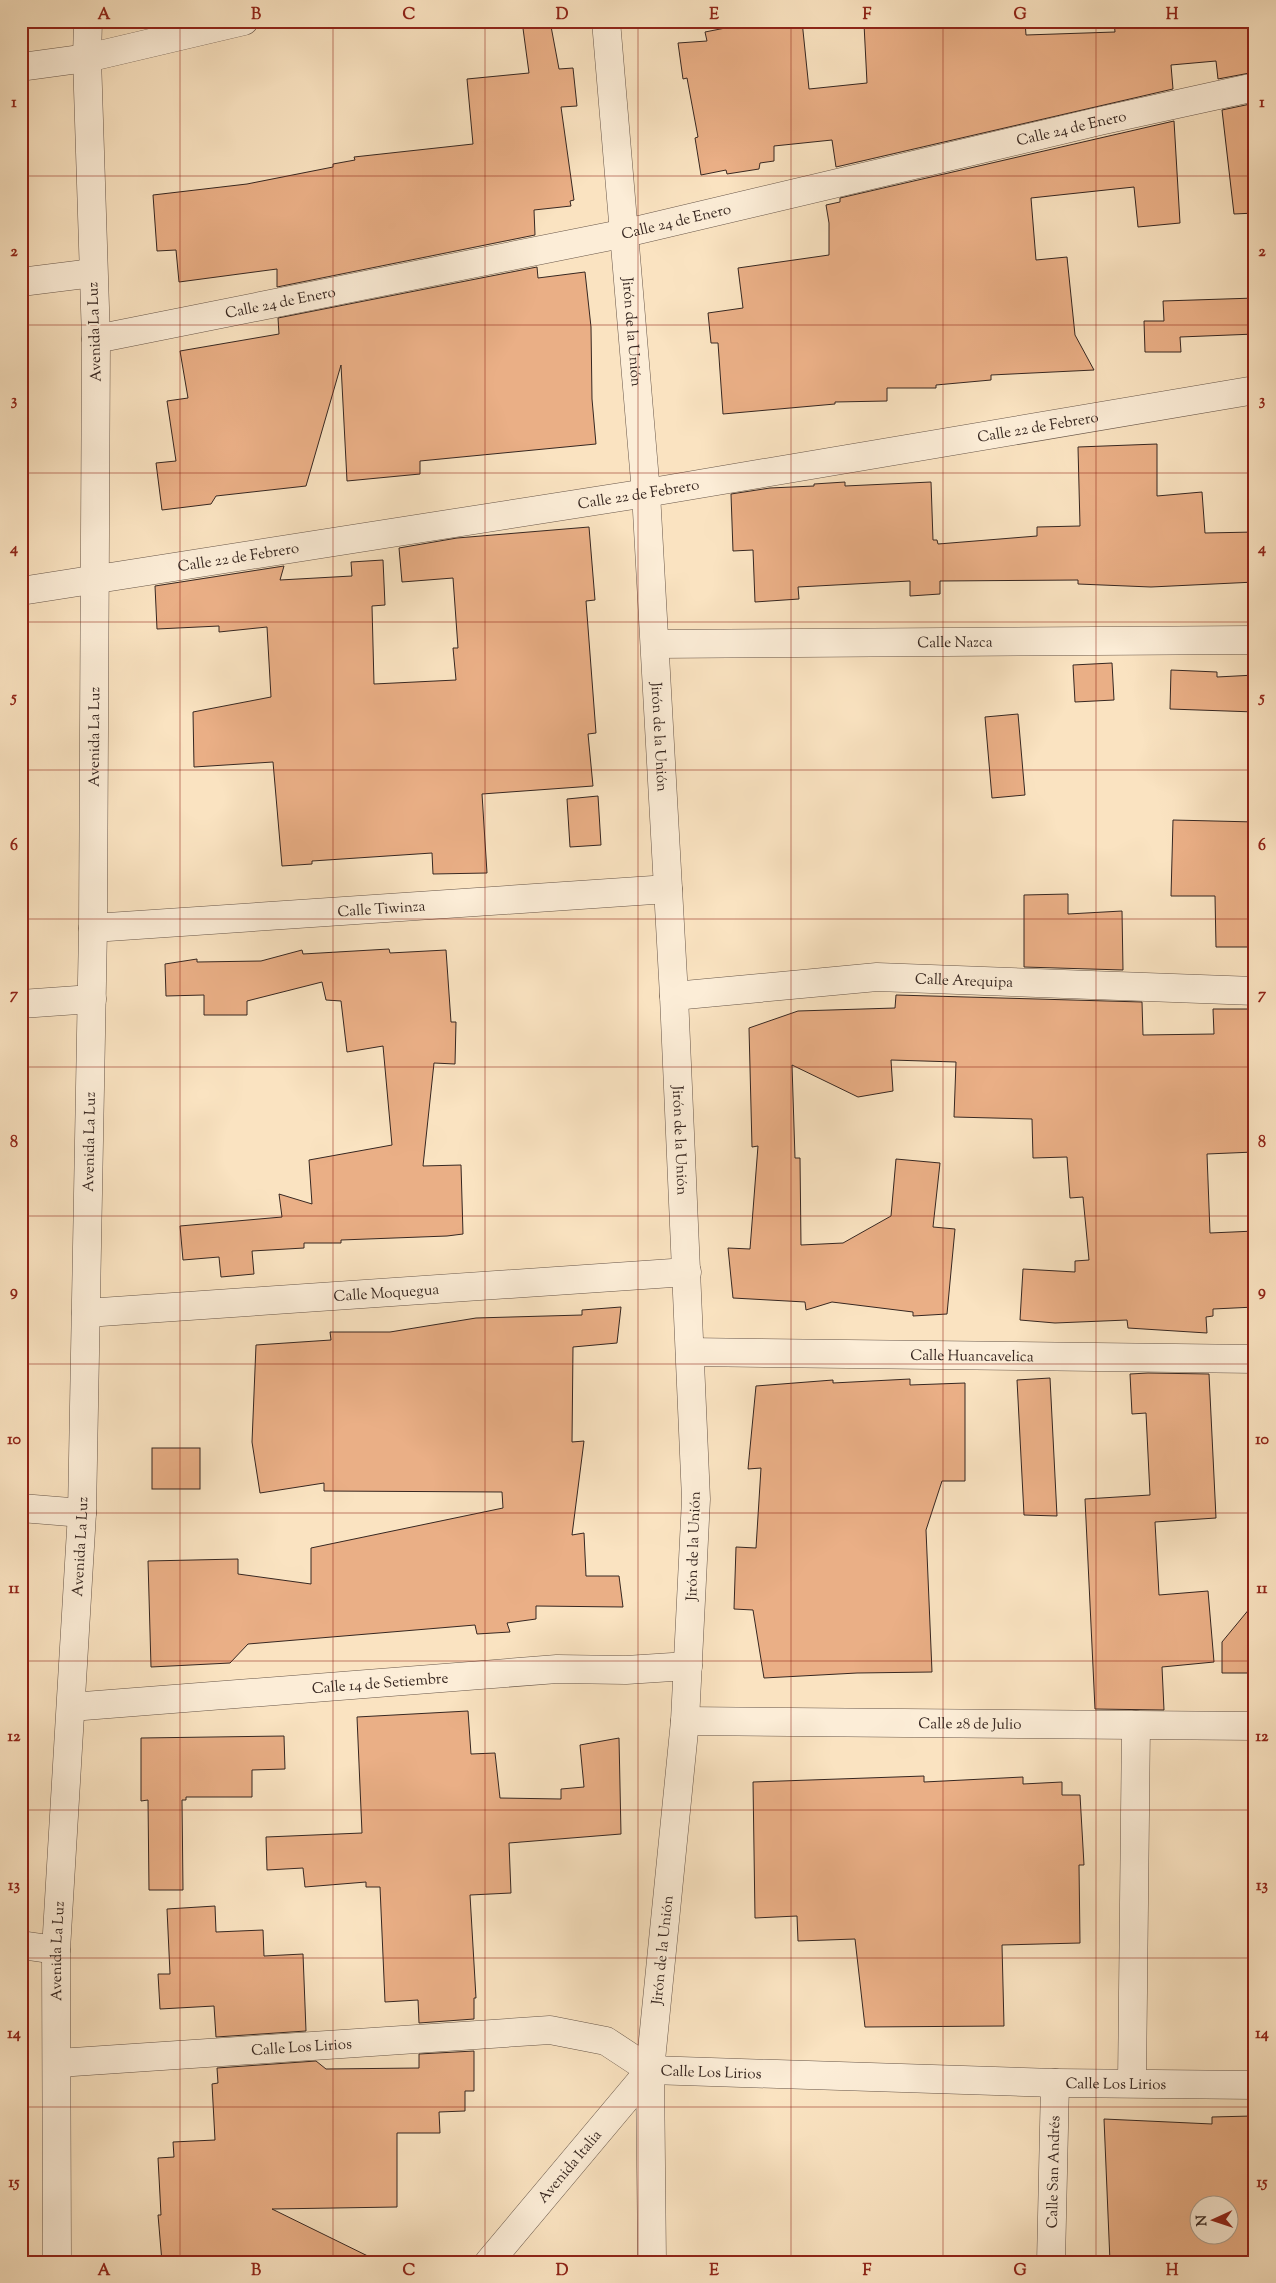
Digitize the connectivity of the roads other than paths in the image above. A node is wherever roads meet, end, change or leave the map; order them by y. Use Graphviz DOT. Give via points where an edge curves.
graph roads {
  1 [pos="88,21"];
  2 [pos="244,21"];
  3 [pos="606,21"];
  4 [pos="87,58"];
  5 [pos="21,67"];
  6 [pos="1255,87"];
  7 [pos="626,234"];
  8 [pos="93,273"];
  9 [pos="21,282"];
  10 [pos="96,339"];
  11 [pos="1255,390"];
  12 [pos="646,493"];
  13 [pos="96,580"];
  14 [pos="21,591"];
  15 [pos="1255,640"];
  16 [pos="655,644"];
  17 [pos="668,889"];
  18 [pos="93,928"];
  19 [pos="1255,991"];
  20 [pos="674,996"];
  21 [pos="92,999"];
  22 [pos="21,1004"];
  23 [pos="686,1272"];
  24 [pos="86,1313"];
  25 [pos="690,1352"];
  26 [pos="1255,1359"];
  27 [pos="21,1508"];
  28 [pos="82,1513"];
  29 [pos="688,1666"];
  30 [pos="71,1707"];
  31 [pos="685,1721"];
  32 [pos="1136,1726"];
  33 [pos="1255,1726"];
  34 [pos="21,1945"];
  35 [pos="56,1950"];
  36 [pos="58,2063"];
  37 [pos="650,2070"];
  38 [pos="1132,2082"];
  39 [pos="1055,2083"];
  40 [pos="1255,2085"];
  41 [pos="57,2262"];
  42 [pos="489,2262"];
  43 [pos="652,2262"];
  44 [pos="1052,2262"];
  1 -- 4 [label="street, Avenida La Luz"];
  2 -- 4 [label="street"];
  3 -- 7 [label="street, Jirón de la Unión"];
  4 -- 5 [label="street"];
  4 -- 8 [label="street, Avenida La Luz"];
  6 -- 7 [label="street, Calle 24 de Enero"];
  7 -- 10 [label="street, Calle 24 de Enero"];
  7 -- 12 [label="street, Jirón de la Unión"];
  8 -- 9 [label="street"];
  8 -- 10 [label="street, Avenida La Luz"];
  10 -- 13 [label="street, Avenida La Luz"];
  11 -- 12 [label="street, Calle 22 de Febrero"];
  12 -- 13 [label="street, Calle 22 de Febrero"];
  12 -- 16 [label="street, Jirón de la Unión"];
  13 -- 14 [label="street, Calle 22 de Febrero"];
  13 -- 18 [label="street, Avenida La Luz"];
  15 -- 16 [label="street, Calle Nazca"];
  16 -- 17 [label="street, Jirón de la Unión"];
  17 -- 18 [label="street, Calle Tiwinza"];
  17 -- 20 [label="street, Jirón de la Unión"];
  18 -- 21 [label="street, Avenida La Luz"];
  19 -- 20 [label="street, Calle Arequipa" via="877,977"];
  20 -- 23 [label="street, Jirón de la Unión"];
  21 -- 22 [label="street"];
  21 -- 24 [label="street, Avenida La Luz"];
  23 -- 24 [label="street, Calle Moquegua"];
  23 -- 25 [label="street, Jirón de la Unión"];
  24 -- 28 [label="street, Avenida La Luz"];
  25 -- 26 [label="street, Calle Huancavelica"];
  25 -- 29 [label="street, Jirón de la Unión" via="696,1499"];
  27 -- 28 [label="street"];
  28 -- 30 [label="street, Avenida La Luz"];
  29 -- 30 [label="street, Calle 14 de Setiembre" via="626,1670 557,1669"];
  29 -- 31 [label="street, Jirón de la Unión"];
  30 -- 35 [label="street, Avenida La Luz"];
  31 -- 32 [label="street, Calle 28 de Julio"];
  31 -- 37 [label="street, Jirón de la Unión"];
  32 -- 33 [label="street, Calle 28 de Julio"];
  32 -- 38 [label="street"];
  34 -- 35 [label="street"];
  35 -- 36 [label="street, Avenida La Luz"];
  36 -- 37 [label="street, Calle Los Lirios" via="550,2030 606,2041"];
  36 -- 41 [label="street, Avenida La Luz"];
  37 -- 39 [label="street, Calle Los Lirios"];
  37 -- 42 [label="street, Avenida Italia"];
  37 -- 43 [label="street, Jirón de la Unión"];
  38 -- 39 [label="street, Calle Los Lirios"];
  38 -- 40 [label="street, Calle Los Lirios"];
  39 -- 44 [label="street, Calle San Andrés"];
}
